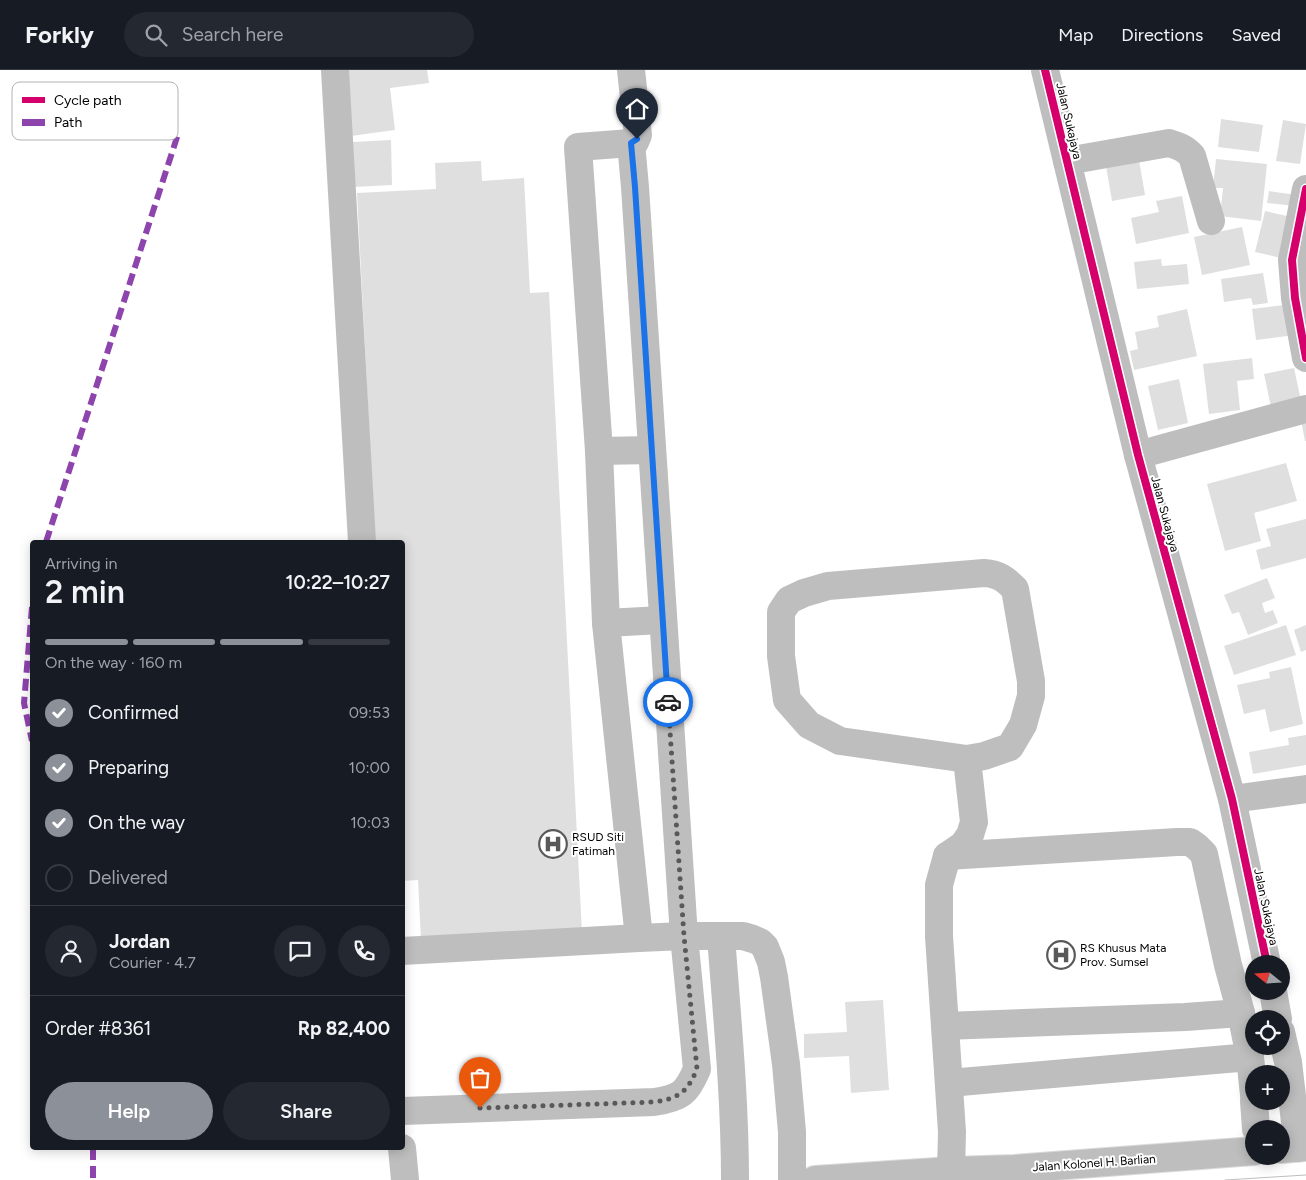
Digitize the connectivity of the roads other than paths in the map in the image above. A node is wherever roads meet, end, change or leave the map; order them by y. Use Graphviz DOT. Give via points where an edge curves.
graph roads {
  1 [pos="335,70"];
  2 [pos="631,70"];
  3 [pos="1046,70"];
  4 [pos="631,143"];
  5 [pos="1067,161"];
  6 [pos="1306,189"];
  7 [pos="1211,221"];
  8 [pos="1306,358"];
  9 [pos="1306,408"];
  10 [pos="599,450"];
  11 [pos="652,450"];
  12 [pos="1138,455"];
  13 [pos="362,540"];
  14 [pos="662,620"];
  15 [pos="606,623"];
  16 [pos="967,760"];
  17 [pos="1306,789"];
  18 [pos="1232,799"];
  19 [pos="947,856"];
  20 [pos="684,936"];
  21 [pos="721,936"];
  22 [pos="639,938"];
  23 [pos="405,951"];
  24 [pos="1265,955"];
  25 [pos="1241,1013"];
  26 [pos="945,1026"];
  27 [pos="1286,1055"];
  28 [pos="1250,1057"];
  29 [pos="1251,1065"];
  30 [pos="949,1083"];
  31 [pos="405,1111"];
  32 [pos="1295,1148"];
  33 [pos="402,1150"];
  34 [pos="1245,1152"];
  35 [pos="951,1171"];
  36 [pos="405,1180"];
  37 [pos="735,1180"];
  38 [pos="792,1180"];
  39 [pos="815,1180"];
  1 -- 13 [label="main road"];
  2 -- 4 [label="main road" via="638,135"];
  3 -- 5 [label="main road, Jalan Sukajaya"];
  4 -- 10 [label="main road" via="578,147"];
  4 -- 11 [label="main road"];
  5 -- 7 [label="main road" via="1169,143 1177,145 1192,156"];
  5 -- 12 [label="main road, Jalan Sukajaya"];
  6 -- 8 [label="main road" via="1292,260"];
  9 -- 12 [label="main road"];
  10 -- 11 [label="main road"];
  10 -- 15 [label="main road"];
  11 -- 14 [label="main road"];
  12 -- 18 [label="main road, Jalan Sukajaya"];
  14 -- 15 [label="main road"];
  14 -- 20 [label="main road"];
  15 -- 22 [label="main road"];
  16 -- 16 [label="main road" via="840,741 809,725 787,700 781,656 781,612 789,600 838,585 984,573 998,575 1007,581 1015,589 1031,696 1023,725 1010,747"];
  16 -- 19 [label="main road" via="974,822 963,845"];
  17 -- 18 [label="main road"];
  18 -- 24 [label="main road, Jalan Sukajaya"];
  19 -- 25 [label="main road" via="1190,842 1204,854"];
  19 -- 26 [label="main road" via="938,885"];
  20 -- 21 [label="main road"];
  20 -- 22 [label="main road"];
  20 -- 31 [label="main road" via="697,1069 688,1088 679,1095 654,1102"];
  21 -- 37 [label="main road"];
  21 -- 38 [label="main road" via="743,936 760,942 766,947 771,962 792,1122"];
  22 -- 23 [label="main road"];
  25 -- 26 [label="main road"];
  25 -- 28 [label="main road"];
  26 -- 30 [label="main road"];
  27 -- 32 [label="main road"];
  28 -- 29 [label="main road"];
  28 -- 30 [label="main road"];
  30 -- 35 [label="main road"];
  33 -- 36 [label="main road"];
  34 -- 35 [label="main road, Jalan Kolonel H. Barlian"];
  35 -- 39 [label="main road, Jalan Kolonel H. Barlian"];
}
